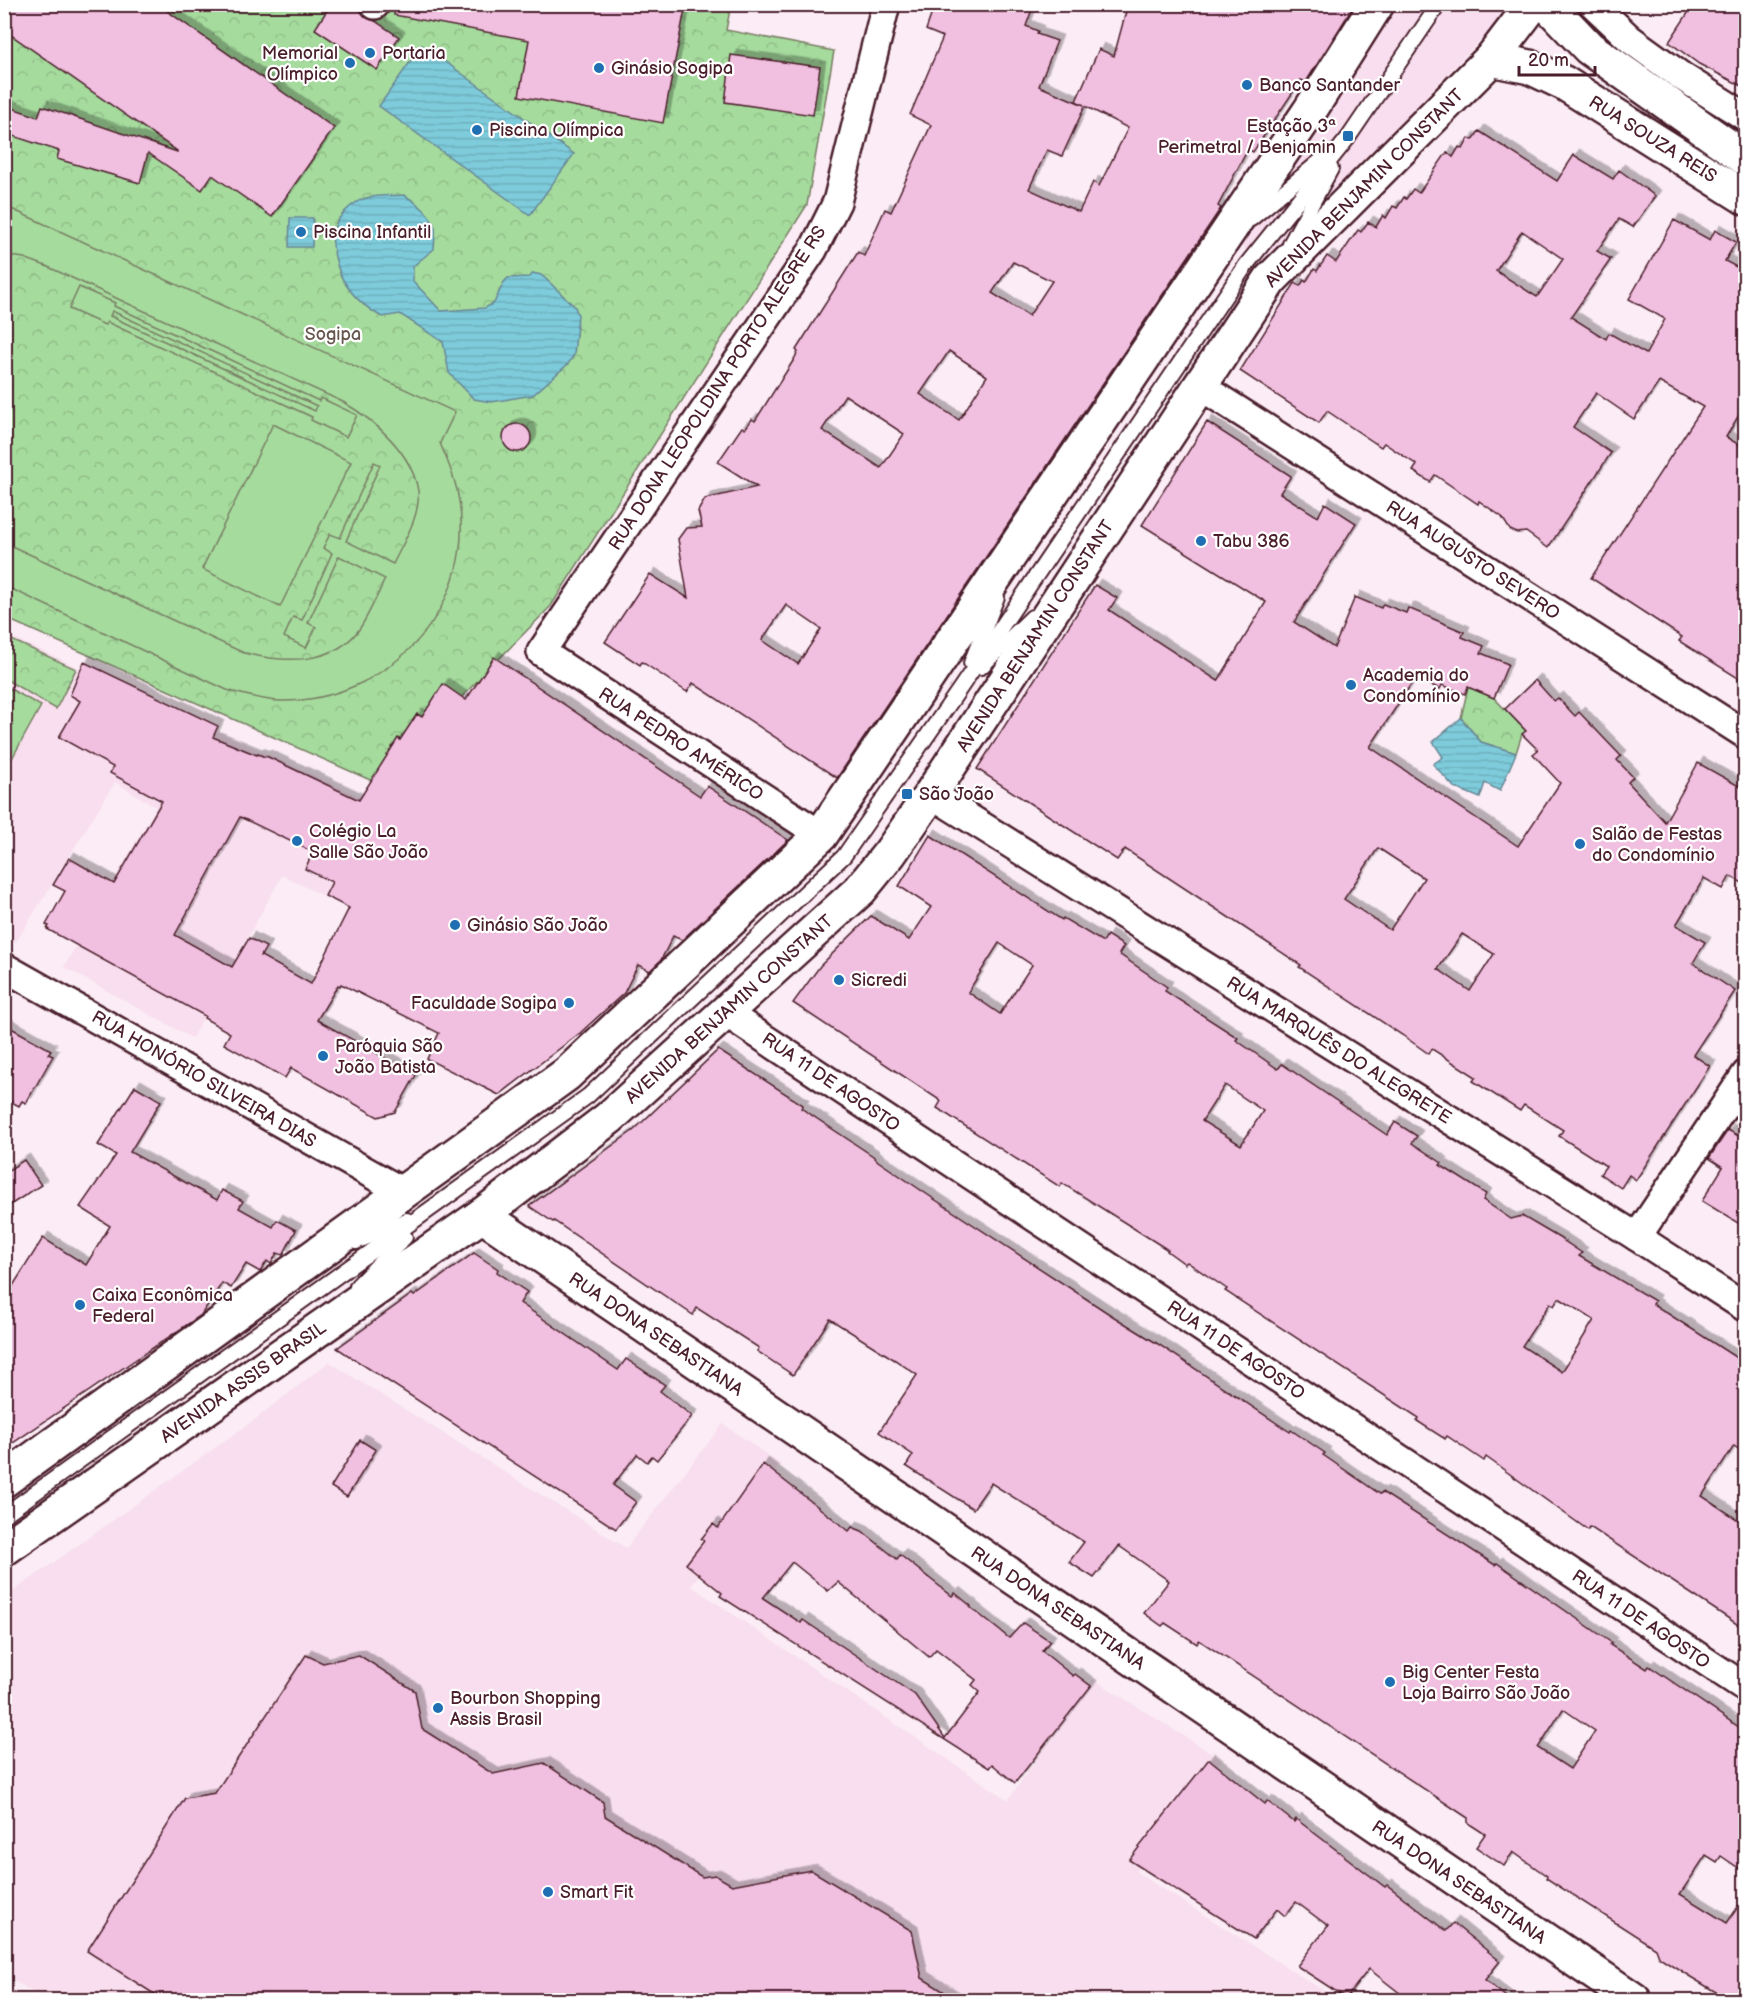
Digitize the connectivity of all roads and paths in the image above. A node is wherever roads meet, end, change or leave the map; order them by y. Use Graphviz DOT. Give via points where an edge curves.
graph roads {
  1 [pos="886,4"];
  2 [pos="1377,4"];
  3 [pos="1439,4"];
  4 [pos="1533,4"];
  5 [pos="1546,4"];
  6 [pos="1593,4"];
  7 [pos="1491,59"];
  8 [pos="1746,117"];
  9 [pos="1348,138"];
  10 [pos="1746,159"];
  11 [pos="1746,198"];
  12 [pos="1219,245"];
  13 [pos="1270,280"];
  14 [pos="1200,386"];
  15 [pos="1020,539"];
  16 [pos="1075,575"];
  17 [pos="541,652"];
  18 [pos="961,687"];
  19 [pos="1746,735"];
  20 [pos="930,794"];
  21 [pos="821,835"];
  22 [pos="4,967"];
  23 [pos="726,1013"];
  24 [pos="1746,1074"];
  25 [pos="403,1192"];
  26 [pos="431,1210"];
  27 [pos="482,1215"];
  28 [pos="1637,1237"];
  29 [pos="301,1265"];
  30 [pos="1746,1308"];
  31 [pos="308,1337"];
  32 [pos="4,1480"];
  33 [pos="4,1515"];
  34 [pos="4,1549"];
  35 [pos="1746,1688"];
  36 [pos="1634,2001"];
  1 -- 17 [label="street, RUA DONA LEOPOLDINA PORTO ALEGRE RS" via="837,202 813,250"];
  2 -- 12 [label="main road"];
  3 -- 9 [label="lane"];
  4 -- 7 [label="main road, AVENIDA BENJAMIN CONSTANT"];
  5 -- 10 [label="main road" via="1589,48"];
  6 -- 8 [label="street" via="1630,39"];
  7 -- 11 [label="main road, RUA SOUZA REIS" via="1530,67 1564,83"];
  7 -- 13 [label="main road, AVENIDA BENJAMIN CONSTANT"];
  9 -- 12 [label="lane"];
  9 -- 13 [label="lane"];
  9 -- 18 [label="lane" via="1246,265"];
  12 -- 15 [label="main road"];
  13 -- 14 [label="main road, AVENIDA BENJAMIN CONSTANT"];
  14 -- 16 [label="main road, AVENIDA BENJAMIN CONSTANT"];
  14 -- 19 [label="street, RUA AUGUSTO SEVERO"];
  15 -- 18 [label="lane"];
  15 -- 21 [label="main road"];
  16 -- 18 [label="lane"];
  16 -- 20 [label="main road, AVENIDA BENJAMIN CONSTANT"];
  17 -- 21 [label="street, RUA PEDRO AMÉRICO"];
  18 -- 26 [label="lane" via="844,856 588,1096"];
  20 -- 23 [label="main road, AVENIDA BENJAMIN CONSTANT" via="860,890"];
  20 -- 28 [label="street, RUA MARQUÊS DO ALEGRETE"];
  21 -- 25 [label="main road" via="567,1074"];
  22 -- 25 [label="street, RUA HONÓRIO SILVEIRA DIAS"];
  23 -- 27 [label="main road, AVENIDA BENJAMIN CONSTANT" via="609,1118"];
  23 -- 35 [label="street, RUA 11 DE AGOSTO"];
  24 -- 28 [label="street"];
  25 -- 29 [label="main road"];
  26 -- 29 [label="lane"];
  26 -- 31 [label="lane"];
  26 -- 33 [label="lane"];
  27 -- 31 [label="main road, AVENIDA ASSIS BRASIL"];
  27 -- 36 [label="main road, RUA DONA SEBASTIANA"];
  28 -- 30 [label="street, RUA MARQUÊS DO ALEGRETE"];
  29 -- 32 [label="main road"];
  31 -- 34 [label="main road, AVENIDA ASSIS BRASIL"];
}
